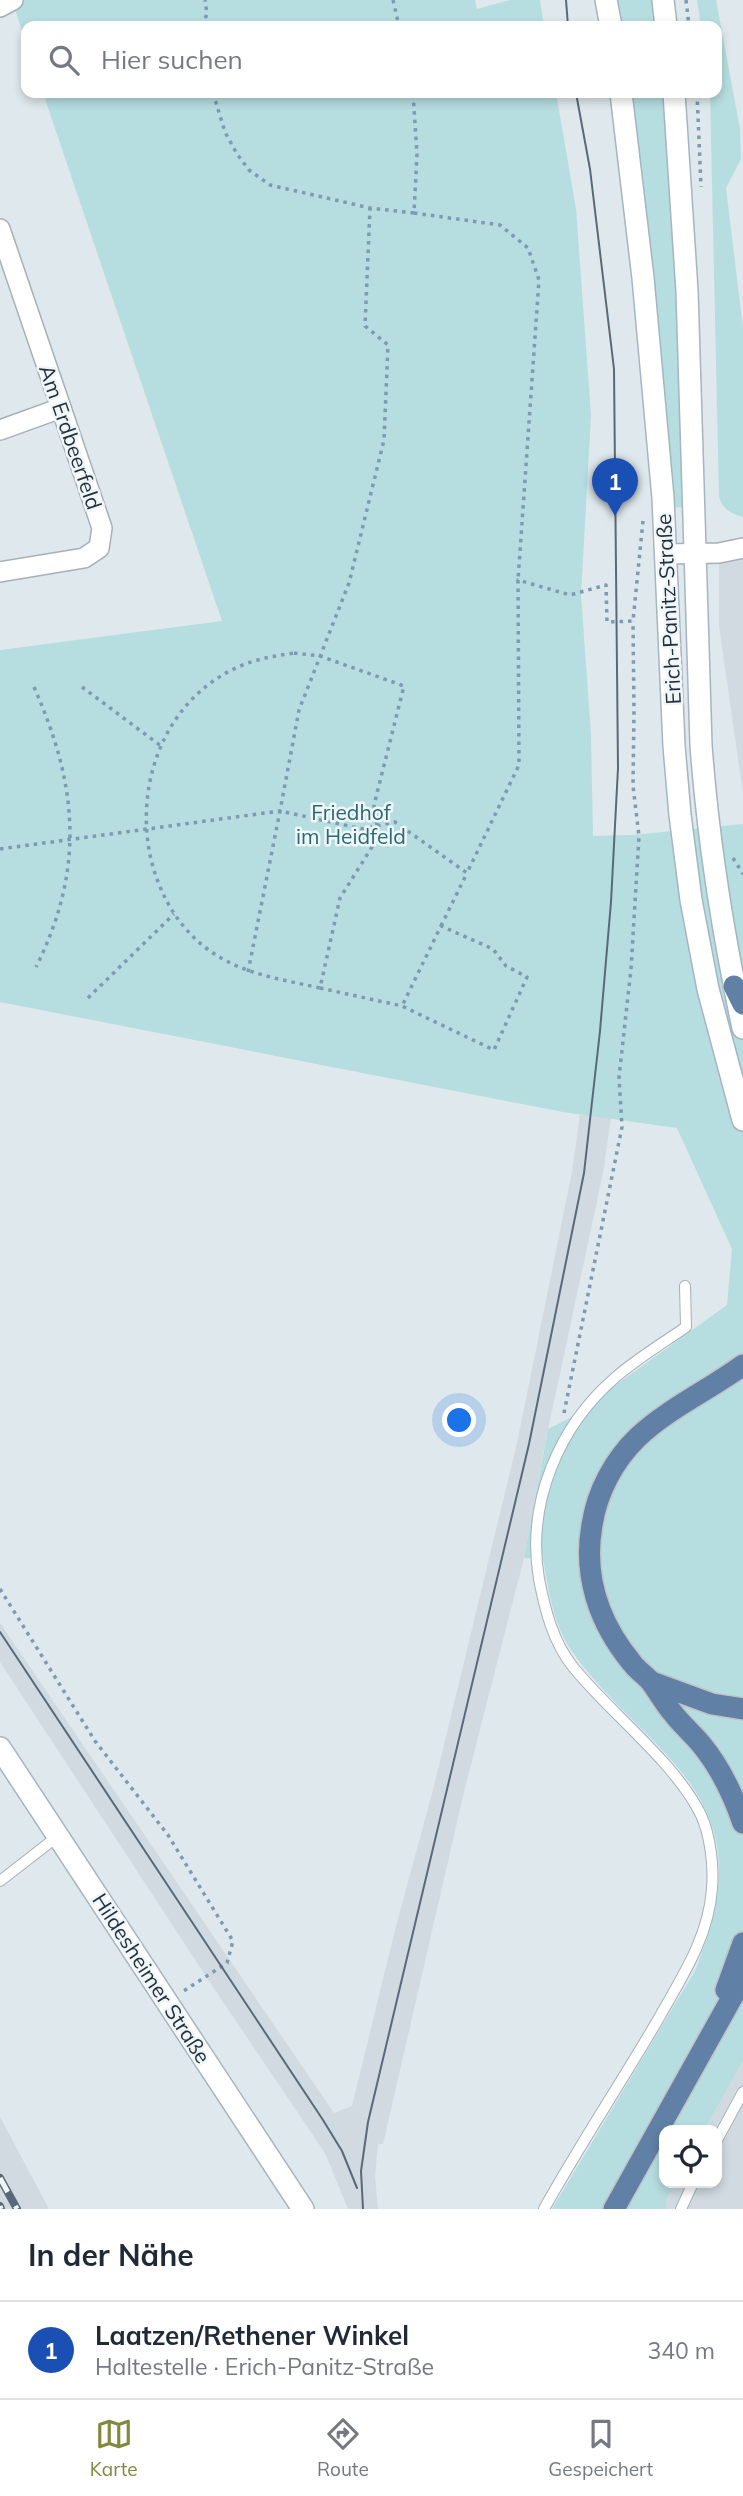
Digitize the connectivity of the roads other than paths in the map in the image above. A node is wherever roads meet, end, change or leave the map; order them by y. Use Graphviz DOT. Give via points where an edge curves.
graph roads {
  1 [pos="13,0"];
  2 [pos="606,0"];
  3 [pos="663,0"];
  4 [pos="0,7"];
  5 [pos="610,21"];
  6 [pos="665,21"];
  7 [pos="622,98"];
  8 [pos="674,98"];
  9 [pos="0,229"];
  10 [pos="9,286"];
  11 [pos="61,408"];
  12 [pos="0,430"];
  13 [pos="743,548"];
  14 [pos="695,553"];
  15 [pos="665,554"];
  16 [pos="0,572"];
  17 [pos="738,995"];
  18 [pos="743,1028"];
  19 [pos="743,1120"];
  20 [pos="685,1286"];
  21 [pos="743,1365"];
  22 [pos="743,1373"];
  23 [pos="718,1383"];
  24 [pos="650,1681"];
  25 [pos="743,1709"];
  26 [pos="0,1748"];
  27 [pos="743,1823"];
  28 [pos="59,1836"];
  29 [pos="0,1881"];
  30 [pos="743,1943"];
  31 [pos="743,1978"];
  32 [pos="709,2040"];
  33 [pos="743,2092"];
  34 [pos="722,2131"];
  35 [pos="691,2188"];
  36 [pos="303,2209"];
  37 [pos="544,2209"];
  38 [pos="614,2209"];
  39 [pos="681,2209"];
  1 -- 4 [label="street"];
  2 -- 5 [label="main road"];
  3 -- 6 [label="main road"];
  7 -- 15 [label="main road, Erich-Panitz-Straße" via="643,278"];
  8 -- 14 [label="main road, Erich-Panitz-Straße" via="687,291"];
  9 -- 10 [label="street, Am Erdbeerfeld"];
  10 -- 11 [label="street, Am Erdbeerfeld"];
  11 -- 12 [label="street"];
  11 -- 16 [label="street, Am Erdbeerfeld" via="102,528 99,548 85,558"];
  13 -- 14 [label="street"];
  14 -- 15 [label="street"];
  14 -- 17 [label="main road, Erich-Panitz-Straße" via="706,812 717,896"];
  15 -- 19 [label="main road, Erich-Panitz-Straße" via="674,746 685,852 708,989"];
  17 -- 18 [label="main road, Erich-Panitz-Straße"];
  20 -- 37 [label="lane" via="686,1327 616,1376 562,1443 545,1482 536,1526 537,1564 555,1638 572,1666 675,1777 702,1816 710,1846 712,1887 705,1927 691,1963"];
  21 -- 23 [label="main road"];
  22 -- 23 [label="main road"];
  23 -- 24 [label="main road" via="639,1437 620,1458 594,1512 589,1570 596,1602 632,1664"];
  24 -- 25 [label="main road" via="712,1704"];
  24 -- 27 [label="main road" via="721,1773"];
  26 -- 28 [label="main road, Hildesheimer Straße"];
  28 -- 29 [label="lane"];
  28 -- 36 [label="main road, Hildesheimer Straße"];
  30 -- 32 [label="main road"];
  31 -- 32 [label="main road"];
  32 -- 38 [label="main road"];
  33 -- 34 [label="lane"];
  35 -- 39 [label="lane"];
}
